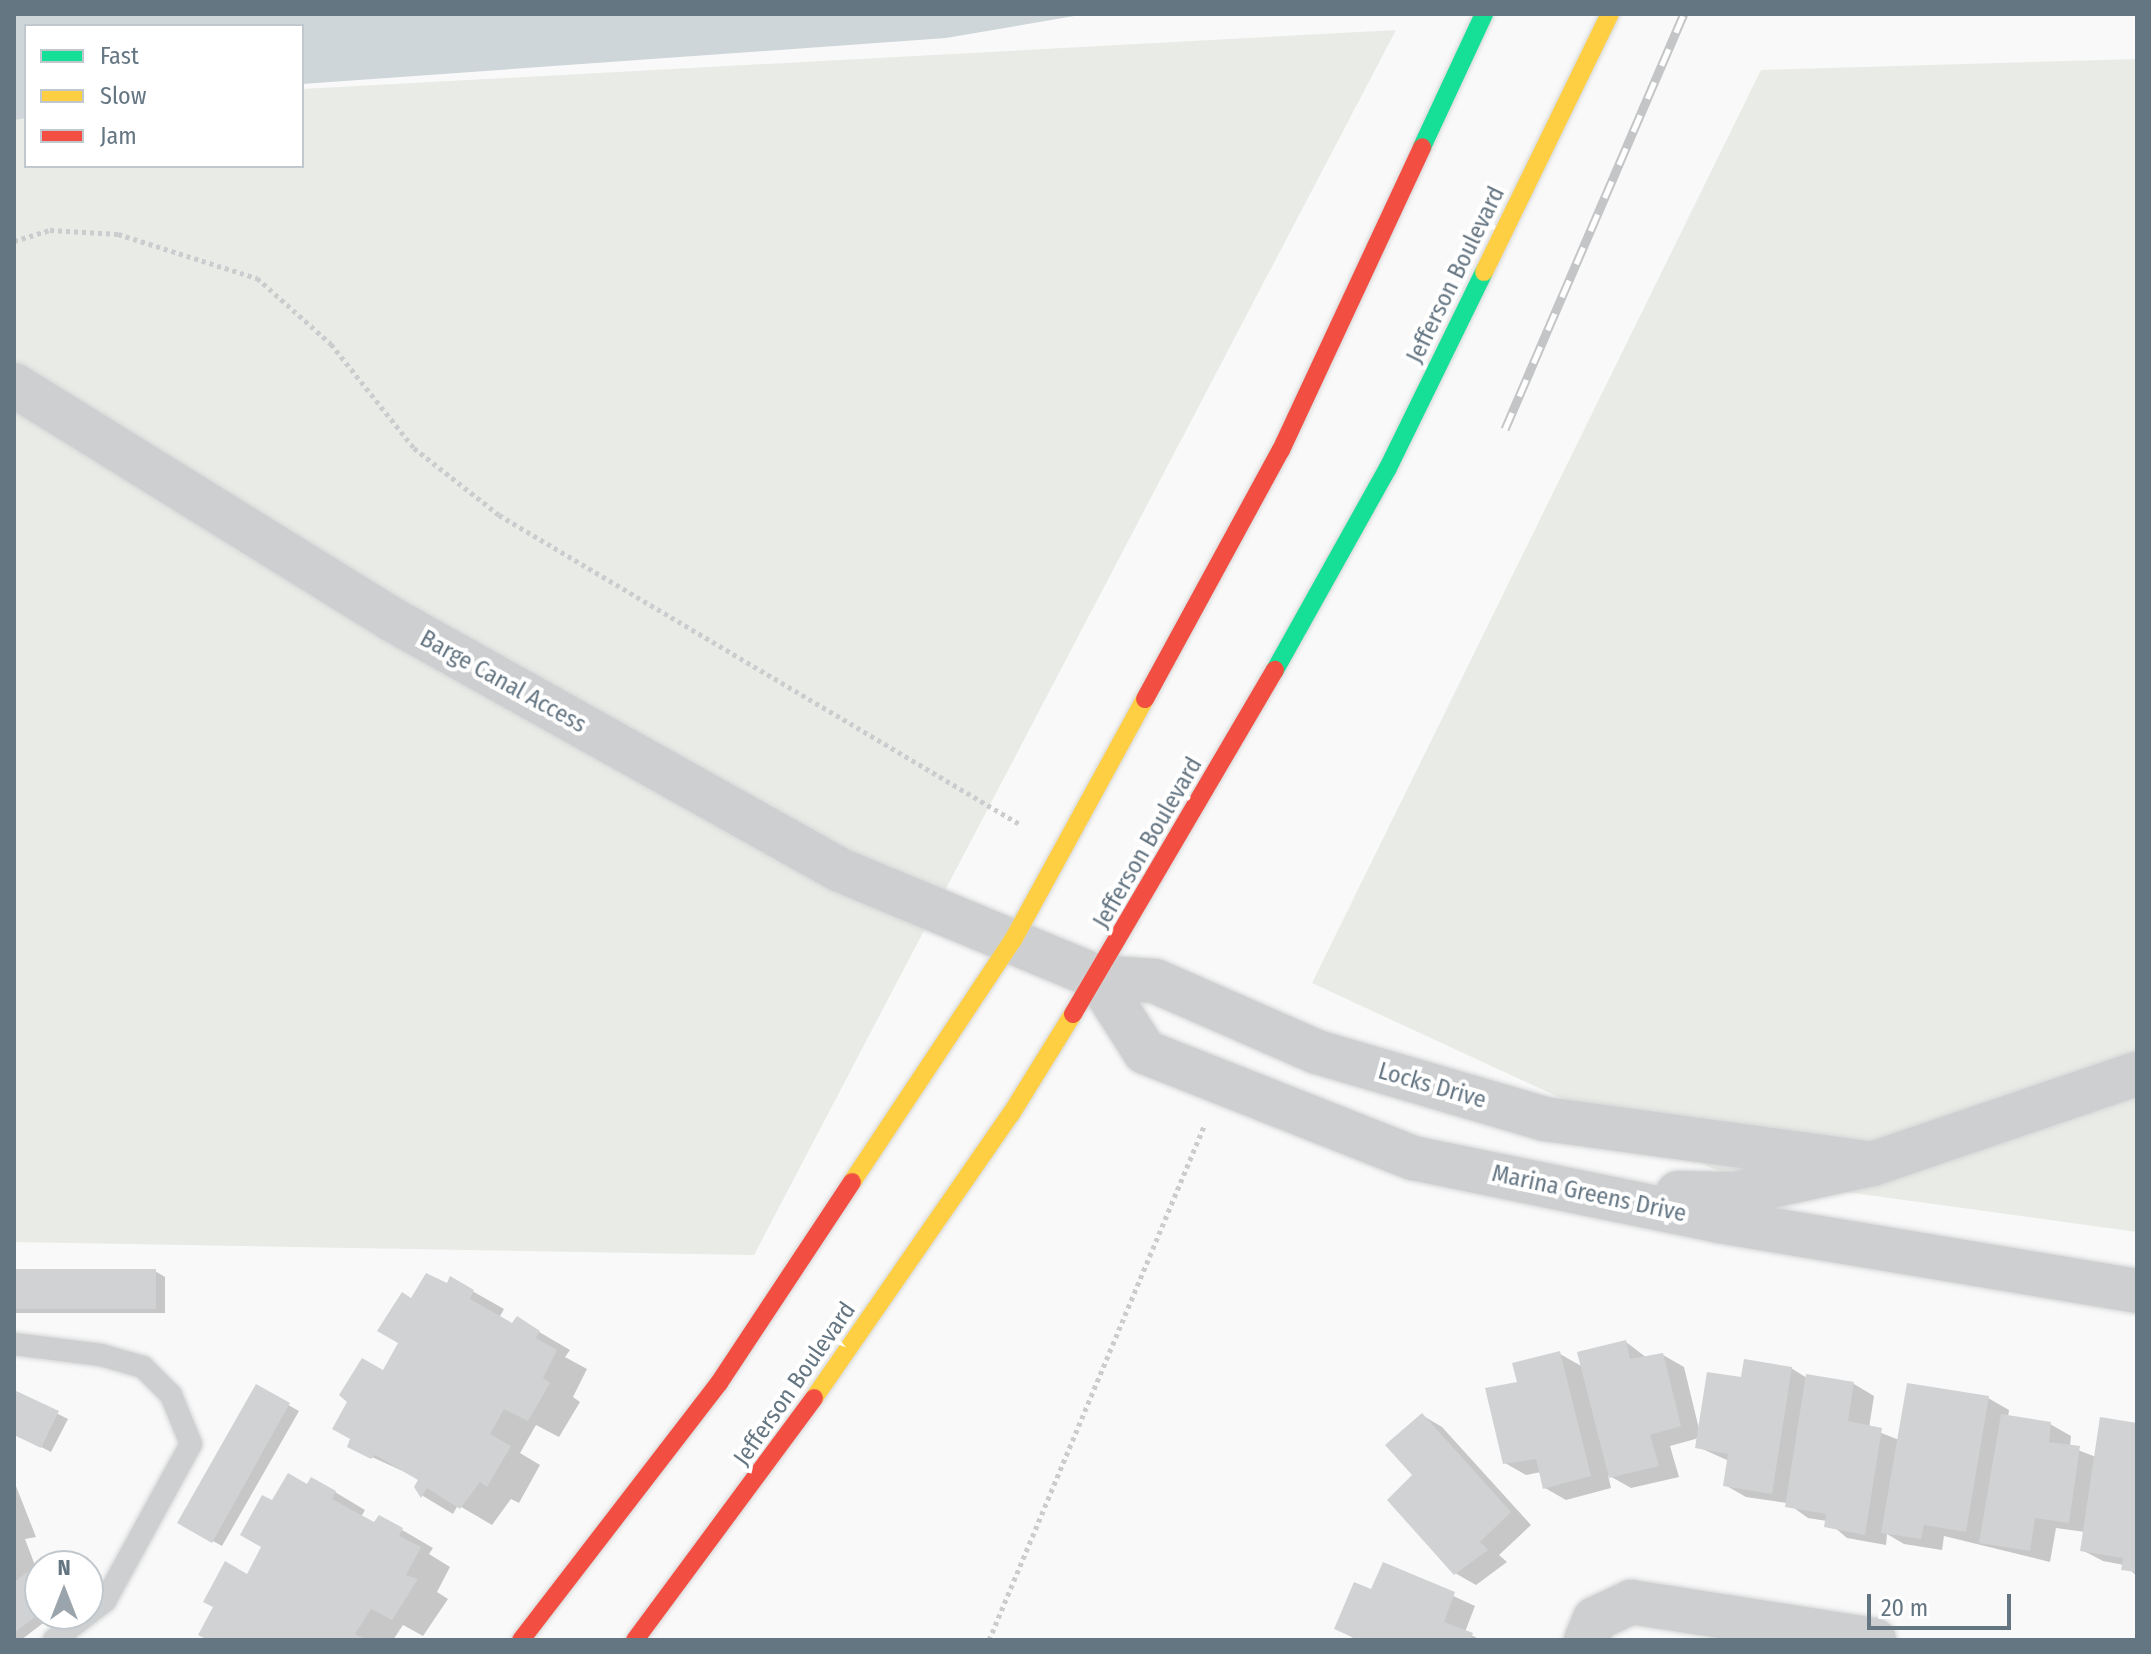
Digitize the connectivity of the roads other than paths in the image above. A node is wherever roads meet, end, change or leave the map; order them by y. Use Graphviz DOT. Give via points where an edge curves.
graph roads {
  1 [pos="1484,14"];
  2 [pos="1610,14"];
  3 [pos="14,385"];
  4 [pos="1013,940"];
  5 [pos="1097,977"];
  6 [pos="2137,1074"];
  7 [pos="1872,1164"];
  8 [pos="1572,1191"];
  9 [pos="2137,1291"];
  10 [pos="14,1344"];
  11 [pos="104,1602"];
  12 [pos="1590,1630"];
  13 [pos="521,1640"];
  14 [pos="635,1640"];
  15 [pos="1874,1640"];
  1 -- 4 [label="main road" via="1281,450"];
  2 -- 5 [label="main road, Jefferson Boulevard" via="1388,468"];
  3 -- 4 [label="street, Barge Canal Access" via="393,620 840,870"];
  4 -- 5 [label="street, Locks Drive"];
  4 -- 13 [label="main road" via="719,1383"];
  5 -- 7 [label="street, Locks Drive" via="1155,981 1317,1052 1545,1119"];
  5 -- 8 [label="street, Marina Greens Drive" via="1145,1052 1413,1158"];
  5 -- 14 [label="main road, Jefferson Boulevard" via="1011,1114 744,1499"];
  6 -- 7 [label="street, Locks Drive"];
  7 -- 8 [label="street, Locks Drive" via="1734,1194"];
  8 -- 9 [label="street, Marina Greens Drive"];
  10 -- 11 [label="lane" via="101,1355 143,1367 171,1395 191,1444"];
  12 -- 15 [label="street" via="1631,1602"];
}
